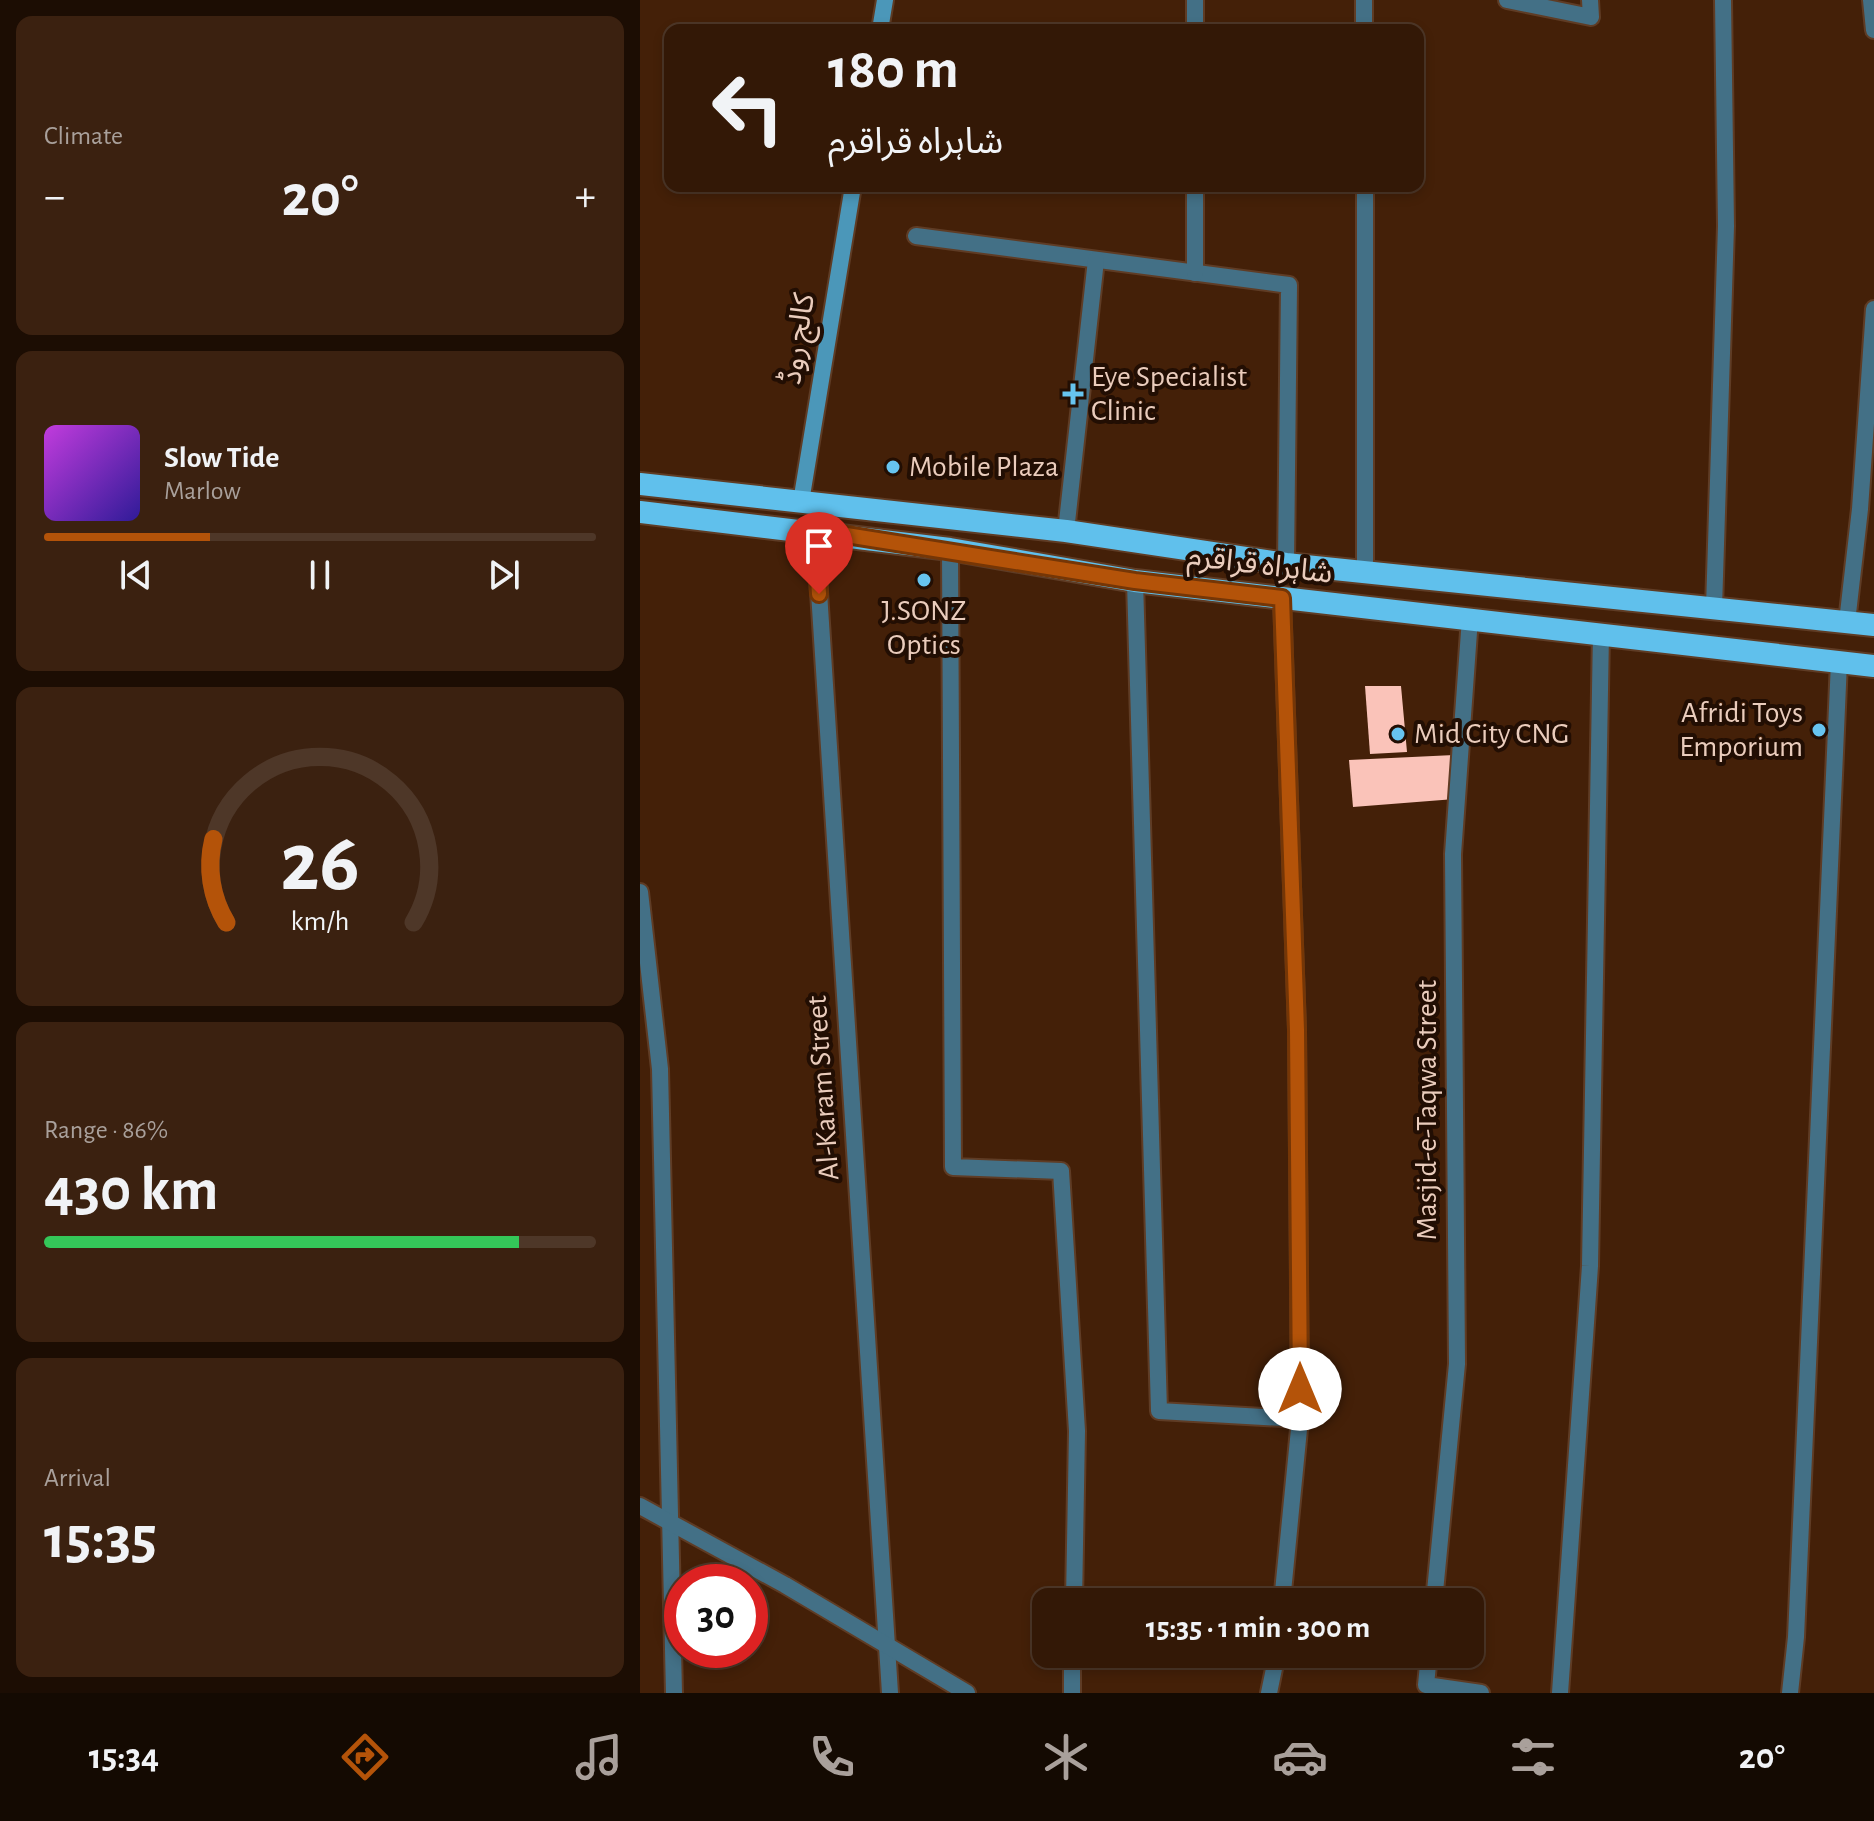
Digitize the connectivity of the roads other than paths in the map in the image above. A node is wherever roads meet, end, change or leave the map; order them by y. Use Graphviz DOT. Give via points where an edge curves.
graph roads {
  1 [pos="885,0"];
  2 [pos="1195,0"];
  3 [pos="1364,0"];
  4 [pos="1507,0"];
  5 [pos="1590,0"];
  6 [pos="1723,0"];
  7 [pos="1871,0"];
  8 [pos="881,24"];
  9 [pos="1195,24"];
  10 [pos="1364,24"];
  11 [pos="1874,30"];
  12 [pos="852,192"];
  13 [pos="1195,192"];
  14 [pos="1365,192"];
  15 [pos="916,236"];
  16 [pos="1096,260"];
  17 [pos="1195,273"];
  18 [pos="1874,309"];
  19 [pos="640,484"];
  20 [pos="801,502"];
  21 [pos="640,512"];
  22 [pos="815,530"];
  23 [pos="1066,531"];
  24 [pos="950,549"];
  25 [pos="1286,564"];
  26 [pos="1365,573"];
  27 [pos="1135,581"];
  28 [pos="1282,598"];
  29 [pos="1714,608"];
  30 [pos="1470,618"];
  31 [pos="1847,622"];
  32 [pos="1874,625"];
  33 [pos="1601,633"];
  34 [pos="1839,662"];
  35 [pos="1874,666"];
  36 [pos="640,892"];
  37 [pos="1300,1419"];
  38 [pos="640,1506"];
  39 [pos="672,1521"];
  40 [pos="1074,1588"];
  41 [pos="1283,1588"];
  42 [pos="1435,1588"];
  43 [pos="886,1643"];
  44 [pos="1072,1668"];
  45 [pos="1274,1668"];
  46 [pos="1428,1668"];
  47 [pos="674,1693"];
  48 [pos="890,1693"];
  49 [pos="967,1693"];
  50 [pos="1072,1693"];
  51 [pos="1269,1693"];
  52 [pos="1481,1693"];
  53 [pos="1560,1693"];
  54 [pos="1790,1693"];
  1 -- 8 [label="main road"];
  2 -- 9 [label="street"];
  3 -- 10 [label="street"];
  4 -- 5 [label="street" via="1591,17"];
  6 -- 29 [label="street" via="1726,226"];
  7 -- 11 [label="street"];
  12 -- 20 [label="main road, کالج روڈ"];
  13 -- 17 [label="street"];
  14 -- 26 [label="street"];
  15 -- 16 [label="street"];
  16 -- 17 [label="street"];
  16 -- 23 [label="street"];
  17 -- 25 [label="street" via="1289,285"];
  18 -- 31 [label="street"];
  19 -- 20 [label="highway, شاہراہ قراقرم"];
  20 -- 23 [label="highway, شاہراہ قراقرم"];
  21 -- 22 [label="highway, شاہراہ قراقرم"];
  22 -- 24 [label="highway, شاہراہ قراقرم"];
  22 -- 43 [label="street, Al-Karam Street"];
  23 -- 25 [label="highway, شاہراہ قراقرم"];
  24 -- 27 [label="highway, شاہراہ قراقرم"];
  24 -- 40 [label="street" via="953,1167 1061,1171 1077,1431"];
  25 -- 26 [label="highway, شاہراہ قراقرم"];
  26 -- 29 [label="highway, شاہراہ قراقرم"];
  27 -- 28 [label="highway, شاہراہ قراقرم"];
  27 -- 37 [label="street" via="1159,1411"];
  28 -- 30 [label="highway, شاہراہ قراقرم"];
  28 -- 37 [label="street" via="1297,1030"];
  29 -- 31 [label="highway, شاہراہ قراقرم"];
  30 -- 33 [label="highway, شاہراہ قراقرم"];
  30 -- 42 [label="street, Masjid-e-Taqwa Street" via="1453,854 1457,1364"];
  31 -- 32 [label="highway, شاہراہ قراقرم"];
  33 -- 34 [label="highway, شاہراہ قراقرم"];
  33 -- 53 [label="street" via="1590,1266"];
  34 -- 35 [label="highway, شاہراہ قراقرم"];
  34 -- 54 [label="street"];
  36 -- 39 [label="street" via="660,1069"];
  37 -- 41 [label="street"];
  38 -- 39 [label="street"];
  39 -- 43 [label="street"];
  39 -- 47 [label="street"];
  43 -- 48 [label="street, Al-Karam Street"];
  43 -- 49 [label="street"];
  44 -- 50 [label="street"];
  45 -- 51 [label="street"];
  46 -- 52 [label="street" via="1426,1685"];
}
